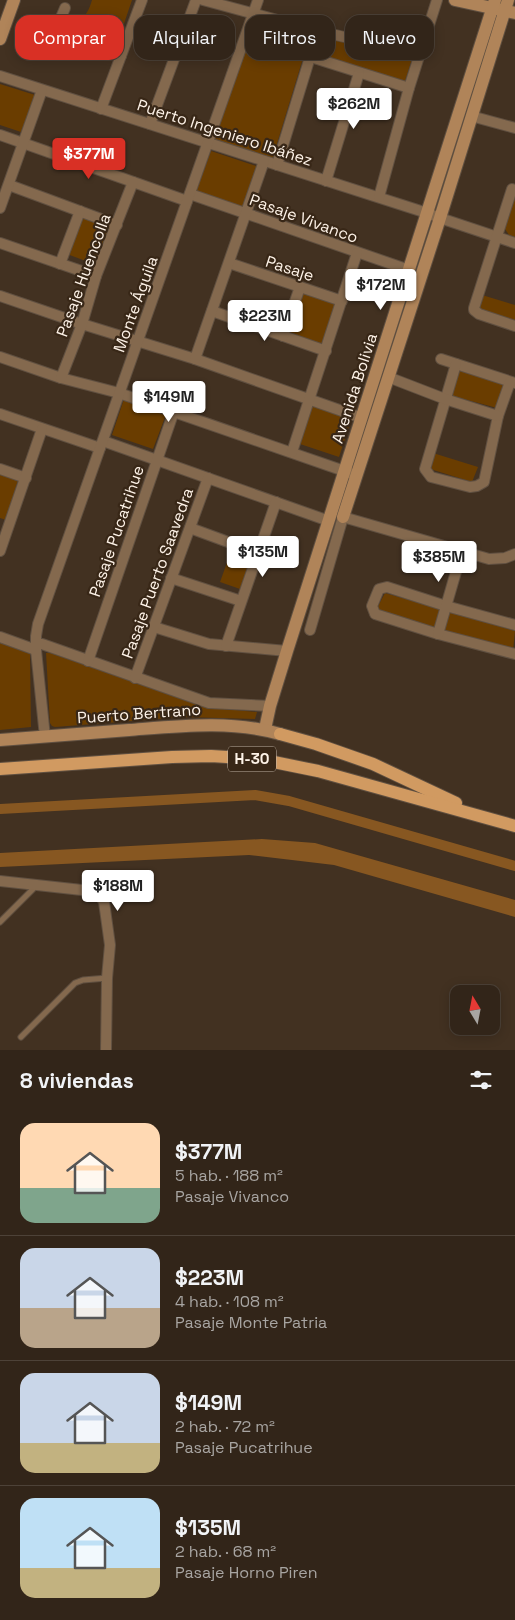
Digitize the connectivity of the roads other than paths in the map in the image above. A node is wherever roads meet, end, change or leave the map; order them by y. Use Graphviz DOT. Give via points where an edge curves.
graph roads {
  1 [pos="14,0"];
  2 [pos="142,0"];
  3 [pos="196,0"];
  4 [pos="203,0"];
  5 [pos="258,0"];
  6 [pos="437,0"];
  7 [pos="455,0"];
  8 [pos="503,7"];
  9 [pos="65,8"];
  10 [pos="252,14"];
  11 [pos="62,15"];
  12 [pos="256,15"];
  13 [pos="432,15"];
  14 [pos="0,39"];
  15 [pos="124,48"];
  16 [pos="119,60"];
  17 [pos="310,60"];
  18 [pos="321,60"];
  19 [pos="417,60"];
  20 [pos="359,72"];
  21 [pos="0,76"];
  22 [pos="408,88"];
  23 [pos="42,90"];
  24 [pos="101,109"];
  25 [pos="471,116"];
  26 [pos="150,124"];
  27 [pos="515,128"];
  28 [pos="0,135"];
  29 [pos="24,143"];
  30 [pos="208,143"];
  31 [pos="264,161"];
  32 [pos="277,165"];
  33 [pos="326,180"];
  34 [pos="133,182"];
  35 [pos="8,185"];
  36 [pos="512,189"];
  37 [pos="379,197"];
  38 [pos="189,198"];
  39 [pos="0,208"];
  40 [pos="80,211"];
  41 [pos="246,213"];
  42 [pos="427,213"];
  43 [pos="440,218"];
  44 [pos="117,225"];
  45 [pos="497,238"];
  46 [pos="0,243"];
  47 [pos="515,243"];
  48 [pos="357,253"];
  49 [pos="228,263"];
  50 [pos="60,264"];
  51 [pos="408,270"];
  52 [pos="96,276"];
  53 [pos="300,287"];
  54 [pos="0,296"];
  55 [pos="342,300"];
  56 [pos="212,311"];
  57 [pos="82,324"];
  58 [pos="515,326"];
  59 [pos="283,336"];
  60 [pos="138,340"];
  61 [pos="326,351"];
  62 [pos="0,357"];
  63 [pos="195,359"];
  64 [pos="441,359"];
  65 [pos="456,364"];
  66 [pos="388,377"];
  67 [pos="61,378"];
  68 [pos="512,383"];
  69 [pos="120,393"];
  70 [pos="445,398"];
  71 [pos="310,399"];
  72 [pos="174,411"];
  73 [pos="0,414"];
  74 [pos="498,416"];
  75 [pos="362,418"];
  76 [pos="42,429"];
  77 [pos="101,445"];
  78 [pos="292,452"];
  79 [pos="157,460"];
  80 [pos="0,469"];
  81 [pos="351,473"];
  82 [pos="26,478"];
  83 [pos="208,478"];
  84 [pos="276,502"];
  85 [pos="343,517"];
  86 [pos="329,521"];
  87 [pos="4,526"];
  88 [pos="190,528"];
  89 [pos="0,551"];
  90 [pos="462,551"];
  91 [pos="258,553"];
  92 [pos="514,556"];
  93 [pos="171,578"];
  94 [pos="241,601"];
  95 [pos="446,606"];
  96 [pos="515,625"];
  97 [pos="154,627"];
  98 [pos="310,630"];
  99 [pos="438,634"];
  100 [pos="0,637"];
  101 [pos="226,646"];
  102 [pos="36,647"];
  103 [pos="287,651"];
  104 [pos="515,654"];
  105 [pos="88,661"];
  106 [pos="136,678"];
  107 [pos="270,706"];
  108 [pos="264,729"];
  109 [pos="280,734"];
  110 [pos="45,737"];
  111 [pos="0,740"];
  112 [pos="0,769"];
  113 [pos="497,821"];
  114 [pos="515,826"];
  115 [pos="0,881"];
  116 [pos="37,884"];
  117 [pos="0,922"];
  118 [pos="107,978"];
  119 [pos="21,1037"];
  120 [pos="106,1050"];
  1 -- 14 [label="street"];
  2 -- 15 [label="street"];
  3 -- 26 [label="street"];
  4 -- 10 [label="street"];
  5 -- 10 [label="street, Monte Águila"];
  6 -- 13 [label="street"];
  7 -- 8 [label="street"];
  8 -- 25 [label="street, Avenida Bolivia"];
  8 -- 42 [label="street, Avenida Bolivia"];
  9 -- 11 [label="street"];
  10 -- 12 [label="street"];
  10 -- 30 [label="street, Monte Águila"];
  16 -- 24 [label="street"];
  17 -- 32 [label="street"];
  18 -- 20 [label="street"];
  19 -- 22 [label="street"];
  20 -- 22 [label="street"];
  20 -- 33 [label="street"];
  21 -- 23 [label="street, Puerto Ingeniero Ibáñez"];
  22 -- 37 [label="street"];
  23 -- 24 [label="street, Puerto Ingeniero Ibáñez"];
  23 -- 29 [label="street"];
  24 -- 26 [label="street, Puerto Ingeniero Ibáñez"];
  25 -- 27 [label="street"];
  25 -- 43 [label="street, Avenida Bolivia"];
  26 -- 30 [label="street, Puerto Ingeniero Ibáñez"];
  28 -- 29 [label="street, Pasaje Vivanco"];
  29 -- 34 [label="street, Pasaje Vivanco"];
  29 -- 35 [label="street"];
  30 -- 31 [label="street, Puerto Ingeniero Ibáñez"];
  30 -- 38 [label="street, Monte Águila"];
  31 -- 32 [label="street, Puerto Ingeniero Ibáñez"];
  31 -- 41 [label="street"];
  32 -- 33 [label="street, Puerto Ingeniero Ibáñez"];
  33 -- 37 [label="street, Puerto Ingeniero Ibáñez"];
  34 -- 38 [label="street, Pasaje Vivanco"];
  34 -- 44 [label="street, Pasaje Huencolla"];
  35 -- 39 [label="street"];
  35 -- 40 [label="street"];
  36 -- 45 [label="street"];
  37 -- 42 [label="street, Puerto Ingeniero Ibáñez"];
  38 -- 41 [label="street, Pasaje Vivanco"];
  38 -- 60 [label="street, Monte Águila"];
  40 -- 44 [label="street"];
  40 -- 50 [label="street"];
  41 -- 48 [label="street, Pasaje Vivanco"];
  41 -- 49 [label="street"];
  42 -- 43 [label="street, Puerto Ingeniero Ibáñez"];
  42 -- 51 [label="street, Avenida Bolivia"];
  43 -- 45 [label="street, Puerto Ingeniero Ibáñez"];
  43 -- 66 [label="street, Avenida Bolivia"];
  44 -- 52 [label="street, Pasaje Huencolla"];
  45 -- 47 [label="street, Puerto Ingeniero Ibáñez"];
  45 -- 58 [label="street" via="474,310"];
  46 -- 50 [label="street"];
  48 -- 51 [label="street, Pasaje Vivanco"];
  48 -- 55 [label="street"];
  49 -- 53 [label="street, Pasaje"];
  49 -- 56 [label="street"];
  50 -- 52 [label="street"];
  51 -- 75 [label="street, Avenida Bolivia"];
  52 -- 57 [label="street, Pasaje Huencolla"];
  53 -- 55 [label="street, Pasaje"];
  53 -- 59 [label="street"];
  54 -- 57 [label="street"];
  55 -- 61 [label="street"];
  56 -- 59 [label="street"];
  56 -- 63 [label="street"];
  57 -- 60 [label="street"];
  57 -- 67 [label="street, Pasaje Huencolla"];
  59 -- 61 [label="street"];
  60 -- 63 [label="street"];
  60 -- 69 [label="street, Monte Águila"];
  61 -- 71 [label="street"];
  62 -- 67 [label="street"];
  63 -- 71 [label="street"];
  64 -- 65 [label="street"];
  65 -- 68 [label="street"];
  65 -- 70 [label="street"];
  66 -- 70 [label="street"];
  66 -- 81 [label="street, Avenida Bolivia"];
  67 -- 69 [label="street"];
  68 -- 74 [label="street"];
  69 -- 72 [label="street"];
  69 -- 77 [label="street, Monte Águila"];
  70 -- 74 [label="street"];
  70 -- 74 [label="street" via="425,469 431,477 470,487 484,482"];
  71 -- 75 [label="street"];
  71 -- 78 [label="street"];
  72 -- 78 [label="street"];
  72 -- 79 [label="street, Pasaje Pucatrihue"];
  73 -- 76 [label="street"];
  75 -- 81 [label="street, Avenida Bolivia"];
  76 -- 77 [label="street"];
  76 -- 82 [label="street"];
  77 -- 79 [label="street"];
  77 -- 102 [label="street, Monte Águila" via="38,624"];
  78 -- 81 [label="street"];
  79 -- 83 [label="street"];
  79 -- 105 [label="street, Pasaje Pucatrihue"];
  80 -- 82 [label="street"];
  81 -- 85 [label="street, Avenida Bolivia"];
  81 -- 86 [label="street, Avenida Bolivia"];
  82 -- 87 [label="street"];
  83 -- 84 [label="street"];
  83 -- 88 [label="street, Pasaje Puerto Saavedra"];
  84 -- 86 [label="street"];
  84 -- 91 [label="street"];
  85 -- 90 [label="street"];
  85 -- 98 [label="street, Avenida Bolivia"];
  86 -- 103 [label="street, Avenida Bolivia"];
  87 -- 89 [label="street"];
  88 -- 91 [label="street"];
  88 -- 93 [label="street, Pasaje Puerto Saavedra"];
  90 -- 92 [label="street" via="488,559"];
  90 -- 95 [label="street"];
  91 -- 94 [label="street"];
  93 -- 94 [label="street"];
  93 -- 97 [label="street, Pasaje Puerto Saavedra"];
  94 -- 101 [label="street"];
  95 -- 96 [label="street"];
  95 -- 99 [label="street"];
  95 -- 99 [label="street" via="383,587 372,606 375,614"];
  97 -- 101 [label="street"];
  97 -- 106 [label="street, Pasaje Puerto Saavedra"];
  99 -- 104 [label="street"];
  100 -- 102 [label="street"];
  101 -- 103 [label="street"];
  102 -- 105 [label="street" via="42,644"];
  102 -- 110 [label="street, Monte Águila"];
  103 -- 107 [label="street, Avenida Bolivia"];
  105 -- 106 [label="street"];
  106 -- 107 [label="street" via="209,703"];
  107 -- 108 [label="street, Avenida Bolivia"];
  108 -- 109 [label="street, Puerto Bertrano"];
  108 -- 110 [label="street, Puerto Bertrano" via="191,725"];
  109 -- 113 [label="main road" via="373,764"];
  110 -- 111 [label="street, Puerto Bertrano"];
  112 -- 113 [label="main road, H-30" via="191,756 259,759 327,773"];
  113 -- 114 [label="main road, H-30"];
  115 -- 116 [label="street"];
  116 -- 117 [label="lane"];
  116 -- 118 [label="street" via="99,894 104,902 110,945"];
  118 -- 119 [label="lane" via="75,983"];
  118 -- 120 [label="street"];
}
